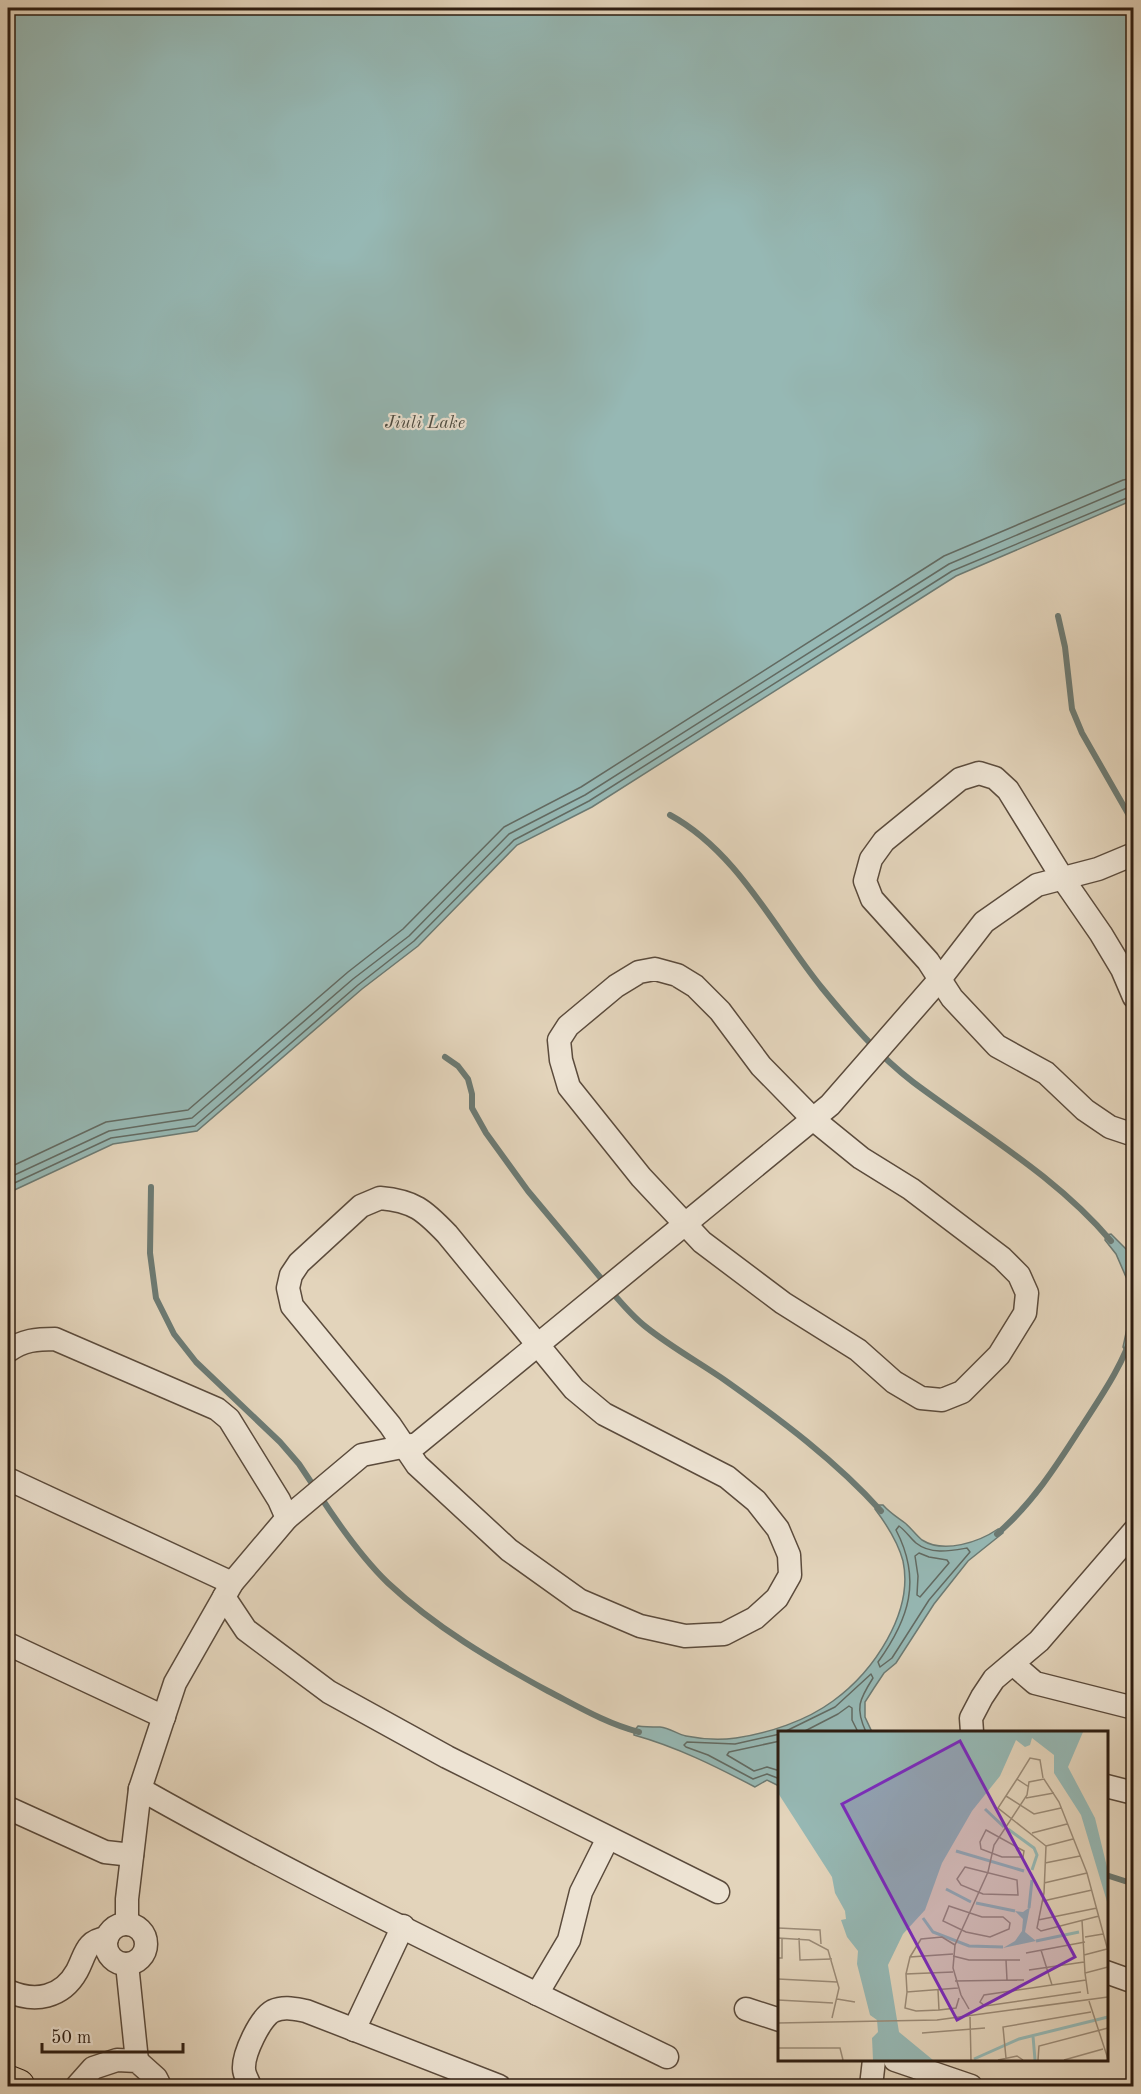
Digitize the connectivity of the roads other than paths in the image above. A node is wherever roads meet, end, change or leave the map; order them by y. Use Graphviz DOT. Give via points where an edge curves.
graph roads {
  1 [pos="1134,854"];
  2 [pos="1063,879"];
  3 [pos="940,979"];
  4 [pos="1134,997"];
  5 [pos="813,1119"];
  6 [pos="1134,1135"];
  7 [pos="685,1224"];
  8 [pos="537,1346"];
  9 [pos="8,1351"];
  10 [pos="405,1447"];
  11 [pos="8,1479"];
  12 [pos="287,1518"];
  13 [pos="1132,1536"];
  14 [pos="228,1590"];
  15 [pos="8,1644"];
  16 [pos="1013,1664"];
  17 [pos="1134,1707"];
  18 [pos="164,1717"];
  19 [pos="972,1731"];
  20 [pos="1108,1786"];
  21 [pos="140,1789"];
  22 [pos="1134,1792"];
  23 [pos="8,1808"];
  24 [pos="608,1838"];
  25 [pos="132,1855"];
  26 [pos="718,1892"];
  27 [pos="127,1924"];
  28 [pos="403,1926"];
  29 [pos="107,1938"];
  30 [pos="127,1964"];
  31 [pos="1108,1972"];
  32 [pos="1134,1982"];
  33 [pos="8,1990"];
  34 [pos="537,1994"];
  35 [pos="746,2008"];
  36 [pos="778,2019"];
  37 [pos="354,2030"];
  38 [pos="667,2057"];
  39 [pos="137,2061"];
  40 [pos="874,2061"];
  41 [pos="898,2061"];
  42 [pos="8,2082"];
  43 [pos="18,2086"];
  44 [pos="77,2086"];
  45 [pos="160,2086"];
  46 [pos="250,2086"];
  47 [pos="499,2086"];
  48 [pos="871,2086"];
  49 [pos="971,2086"];
  1 -- 2 [label="street"];
  2 -- 3 [label="street" via="1037,885 984,922"];
  2 -- 3 [label="street" via="1008,790 979,772 960,779 884,841 871,859 866,881 872,899"];
  2 -- 4 [label="street" via="1101,934"];
  3 -- 5 [label="street" via="830,1105"];
  3 -- 6 [label="street" via="952,998 997,1046 1046,1073 1084,1110 1110,1128"];
  5 -- 7 [label="street"];
  5 -- 7 [label="street" via="761,1066 720,1011 695,986 677,975 655,969 639,972 615,986 568,1026 559,1040 563,1069 569,1087 640,1177"];
  5 -- 7 [label="street" via="861,1158 911,1189 984,1244 1019,1275 1027,1293 1025,1313 999,1355 962,1392 942,1400 921,1398 894,1382 858,1350 783,1303 720,1256"];
  7 -- 8 [label="street"];
  8 -- 10 [label="street" via="417,1444"];
  8 -- 10 [label="street" via="426,1212 402,1200 380,1198 361,1206 299,1263 288,1288 292,1306"];
  8 -- 10 [label="street" via="574,1389 604,1414 727,1477 756,1501 778,1529 789,1555 790,1575 777,1598 755,1618 724,1634 685,1635 640,1626 579,1600 509,1550 417,1465"];
  9 -- 12 [label="street" via="34,1339 55,1339 217,1409 228,1419"];
  10 -- 12 [label="street" via="362,1455"];
  11 -- 14 [label="street"];
  12 -- 14 [label="street"];
  13 -- 16 [label="street" via="1039,1641"];
  14 -- 18 [label="street" via="175,1683"];
  14 -- 24 [label="street" via="246,1630 328,1692"];
  15 -- 18 [label="street"];
  16 -- 17 [label="street" via="1035,1683"];
  16 -- 19 [label="street" via="994,1679 982,1697 971,1718"];
  18 -- 21 [label="street"];
  20 -- 22 [label="street"];
  21 -- 25 [label="street"];
  21 -- 28 [label="street"];
  23 -- 25 [label="street" via="105,1852"];
  24 -- 26 [label="street"];
  24 -- 34 [label="street" via="581,1892 569,1940"];
  25 -- 27 [label="street"];
  27 -- 29 [label="street" via="114,1928"];
  27 -- 30 [label="street" via="139,1929 145,1941 143,1954"];
  28 -- 34 [label="street"];
  28 -- 37 [label="street"];
  29 -- 30 [label="street" via="110,1956"];
  29 -- 33 [label="street" via="96,1939 84,1952 67,1984 55,1994 42,1999"];
  30 -- 39 [label="street"];
  31 -- 32 [label="street"];
  34 -- 38 [label="street"];
  35 -- 36 [label="street"];
  37 -- 46 [label="street" via="306,2012 285,2008 272,2012 260,2025 246,2053 244,2070"];
  37 -- 47 [label="street"];
  39 -- 44 [label="street" via="117,2060 93,2068"];
  39 -- 45 [label="street"];
  40 -- 48 [label="street"];
  41 -- 49 [label="street"];
  42 -- 43 [label="main road"];
}
